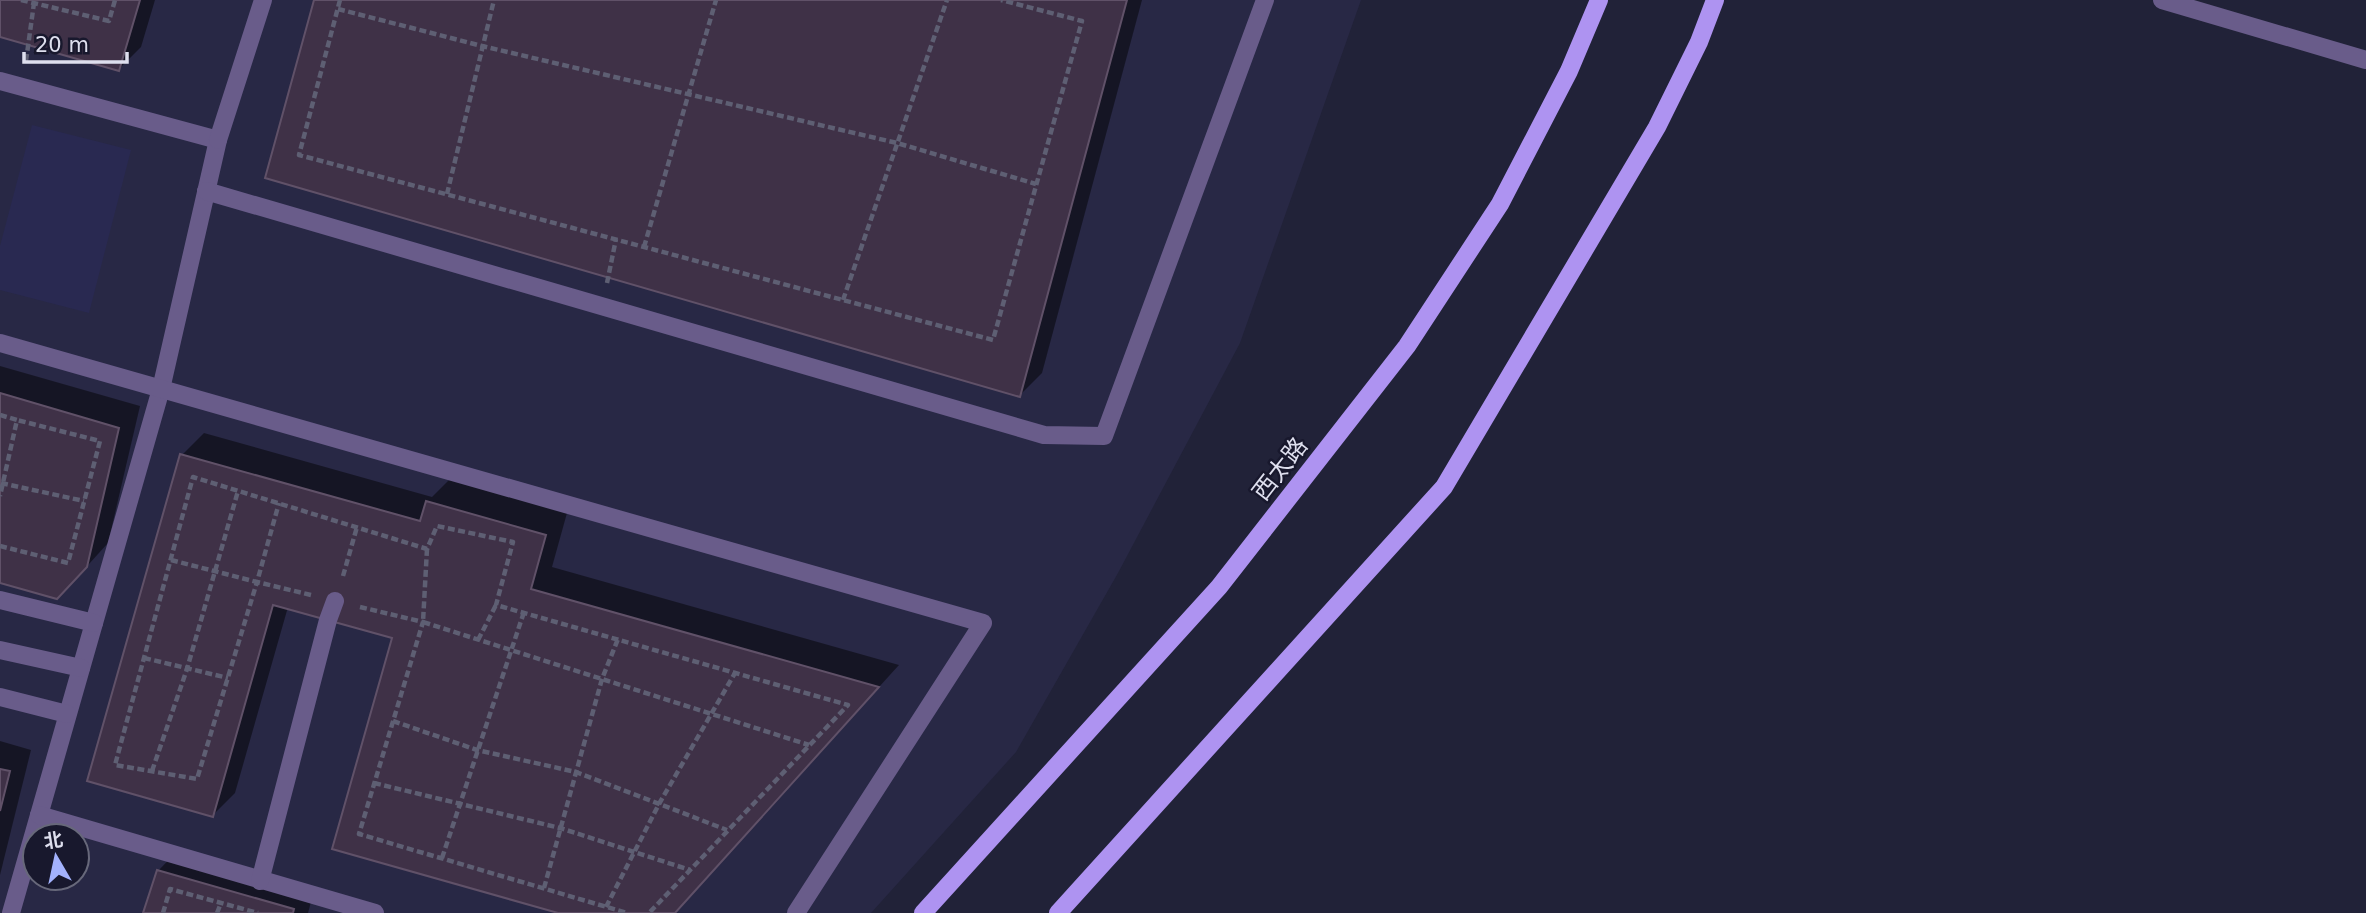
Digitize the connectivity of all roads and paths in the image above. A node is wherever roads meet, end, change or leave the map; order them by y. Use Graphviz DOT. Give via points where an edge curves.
graph roads {
  1 [pos="21,0"];
  2 [pos="115,0"];
  3 [pos="263,0"];
  4 [pos="340,0"];
  5 [pos="494,0"];
  6 [pos="716,0"];
  7 [pos="947,0"];
  8 [pos="1001,0"];
  9 [pos="1265,0"];
  10 [pos="1600,0"];
  11 [pos="1716,0"];
  12 [pos="2162,0"];
  13 [pos="34,3"];
  14 [pos="338,9"];
  15 [pos="482,46"];
  16 [pos="2366,60"];
  17 [pos="0,81"];
  18 [pos="21,86"];
  19 [pos="689,93"];
  20 [pos="218,140"];
  21 [pos="897,143"];
  22 [pos="1036,184"];
  23 [pos="206,191"];
  24 [pos="447,194"];
  25 [pos="617,239"];
  26 [pos="644,247"];
  27 [pos="844,300"];
  28 [pos="600,306"];
  29 [pos="0,343"];
  30 [pos="161,389"];
  31 [pos="0,415"];
  32 [pos="17,420"];
  33 [pos="1,483"];
  34 [pos="238,491"];
  35 [pos="0,496"];
  36 [pos="84,501"];
  37 [pos="279,503"];
  38 [pos="357,527"];
  39 [pos="0,546"];
  40 [pos="427,549"];
  41 [pos="171,560"];
  42 [pos="214,570"];
  43 [pos="257,582"];
  44 [pos="0,600"];
  45 [pos="335,601"];
  46 [pos="496,604"];
  47 [pos="524,612"];
  48 [pos="423,622"];
  49 [pos="94,623"];
  50 [pos="478,639"];
  51 [pos="618,639"];
  52 [pos="0,650"];
  53 [pos="510,650"];
  54 [pos="144,658"];
  55 [pos="81,668"];
  56 [pos="187,668"];
  57 [pos="735,673"];
  58 [pos="228,678"];
  59 [pos="602,679"];
  60 [pos="0,696"];
  61 [pos="68,714"];
  62 [pos="711,714"];
  63 [pos="393,721"];
  64 [pos="809,745"];
  65 [pos="477,750"];
  66 [pos="152,771"];
  67 [pos="576,772"];
  68 [pos="374,783"];
  69 [pos="460,804"];
  70 [pos="659,804"];
  71 [pos="39,815"];
  72 [pos="560,828"];
  73 [pos="728,831"];
  74 [pos="632,852"];
  75 [pos="442,858"];
  76 [pos="690,870"];
  77 [pos="260,881"];
  78 [pos="544,888"];
  79 [pos="221,903"];
  80 [pos="606,906"];
  81 [pos="337,908"];
  82 [pos="11,913"];
  83 [pos="163,913"];
  84 [pos="217,913"];
  85 [pos="258,913"];
  86 [pos="375,913"];
  87 [pos="627,913"];
  88 [pos="649,913"];
  89 [pos="796,913"];
  90 [pos="923,913"];
  91 [pos="1058,913"];
  1 -- 13 [label="path"];
  2 -- 13 [label="path" via="109,21"];
  3 -- 20 [label="street"];
  4 -- 14 [label="path"];
  5 -- 15 [label="path"];
  6 -- 19 [label="path"];
  7 -- 21 [label="path"];
  8 -- 22 [label="path" via="1082,21"];
  9 -- 28 [label="street" via="1104,436 1044,435"];
  10 -- 90 [label="main road, 西太路" via="1500,204 1407,346 1219,587"];
  11 -- 91 [label="main road" via="1657,127 1444,487"];
  12 -- 16 [label="street"];
  13 -- 18 [label="path"];
  14 -- 15 [label="path"];
  14 -- 24 [label="path" via="299,155"];
  15 -- 19 [label="path"];
  15 -- 24 [label="path"];
  17 -- 18 [label="street"];
  18 -- 20 [label="street"];
  19 -- 21 [label="path"];
  19 -- 26 [label="path"];
  20 -- 23 [label="street"];
  21 -- 22 [label="path"];
  21 -- 27 [label="path"];
  22 -- 27 [label="path" via="993,340"];
  23 -- 28 [label="street"];
  23 -- 30 [label="street"];
  24 -- 25 [label="path"];
  25 -- 26 [label="path"];
  25 -- 28 [label="path"];
  26 -- 27 [label="path"];
  29 -- 30 [label="street"];
  30 -- 49 [label="street"];
  30 -- 89 [label="street" via="983,623"];
  31 -- 32 [label="path"];
  32 -- 33 [label="path"];
  32 -- 36 [label="path" via="100,441"];
  33 -- 35 [label="path"];
  33 -- 36 [label="path"];
  34 -- 37 [label="path"];
  34 -- 41 [label="path" via="193,477"];
  34 -- 42 [label="path"];
  36 -- 39 [label="path" via="68,563"];
  37 -- 38 [label="path"];
  37 -- 43 [label="path"];
  38 -- 40 [label="path"];
  38 -- 45 [label="path"];
  40 -- 46 [label="path" via="437,526 513,542"];
  40 -- 48 [label="path"];
  41 -- 42 [label="path"];
  41 -- 54 [label="path"];
  42 -- 43 [label="path"];
  42 -- 56 [label="path"];
  43 -- 45 [label="path"];
  43 -- 58 [label="path"];
  44 -- 49 [label="street"];
  45 -- 48 [label="path"];
  45 -- 77 [label="street"];
  46 -- 47 [label="path"];
  46 -- 50 [label="path"];
  47 -- 51 [label="path"];
  47 -- 53 [label="path"];
  48 -- 50 [label="path"];
  48 -- 63 [label="path"];
  49 -- 55 [label="street"];
  50 -- 53 [label="path"];
  51 -- 57 [label="path"];
  51 -- 59 [label="path"];
  52 -- 55 [label="street"];
  53 -- 59 [label="path"];
  53 -- 65 [label="path"];
  54 -- 56 [label="path"];
  54 -- 66 [label="path" via="115,765"];
  55 -- 61 [label="street"];
  56 -- 58 [label="path"];
  56 -- 66 [label="path"];
  57 -- 62 [label="path"];
  57 -- 64 [label="path" via="848,705"];
  58 -- 66 [label="path" via="197,779"];
  59 -- 62 [label="path"];
  59 -- 67 [label="path"];
  60 -- 61 [label="street"];
  61 -- 71 [label="street"];
  62 -- 64 [label="path"];
  62 -- 70 [label="path"];
  63 -- 65 [label="path"];
  63 -- 68 [label="path"];
  64 -- 73 [label="path"];
  65 -- 67 [label="path"];
  65 -- 69 [label="path"];
  67 -- 70 [label="path"];
  67 -- 72 [label="path"];
  68 -- 69 [label="path"];
  68 -- 75 [label="path" via="359,834"];
  69 -- 72 [label="path"];
  69 -- 75 [label="path"];
  70 -- 73 [label="path"];
  70 -- 74 [label="path"];
  71 -- 77 [label="street"];
  71 -- 82 [label="street"];
  72 -- 74 [label="path"];
  72 -- 78 [label="path"];
  73 -- 76 [label="path"];
  74 -- 76 [label="path"];
  74 -- 80 [label="path"];
  75 -- 78 [label="path"];
  76 -- 88 [label="path"];
  77 -- 81 [label="street"];
  78 -- 80 [label="path"];
  79 -- 83 [label="path" via="170,889"];
  79 -- 84 [label="path"];
  79 -- 85 [label="path"];
  80 -- 87 [label="path"];
  81 -- 86 [label="street"];
}
